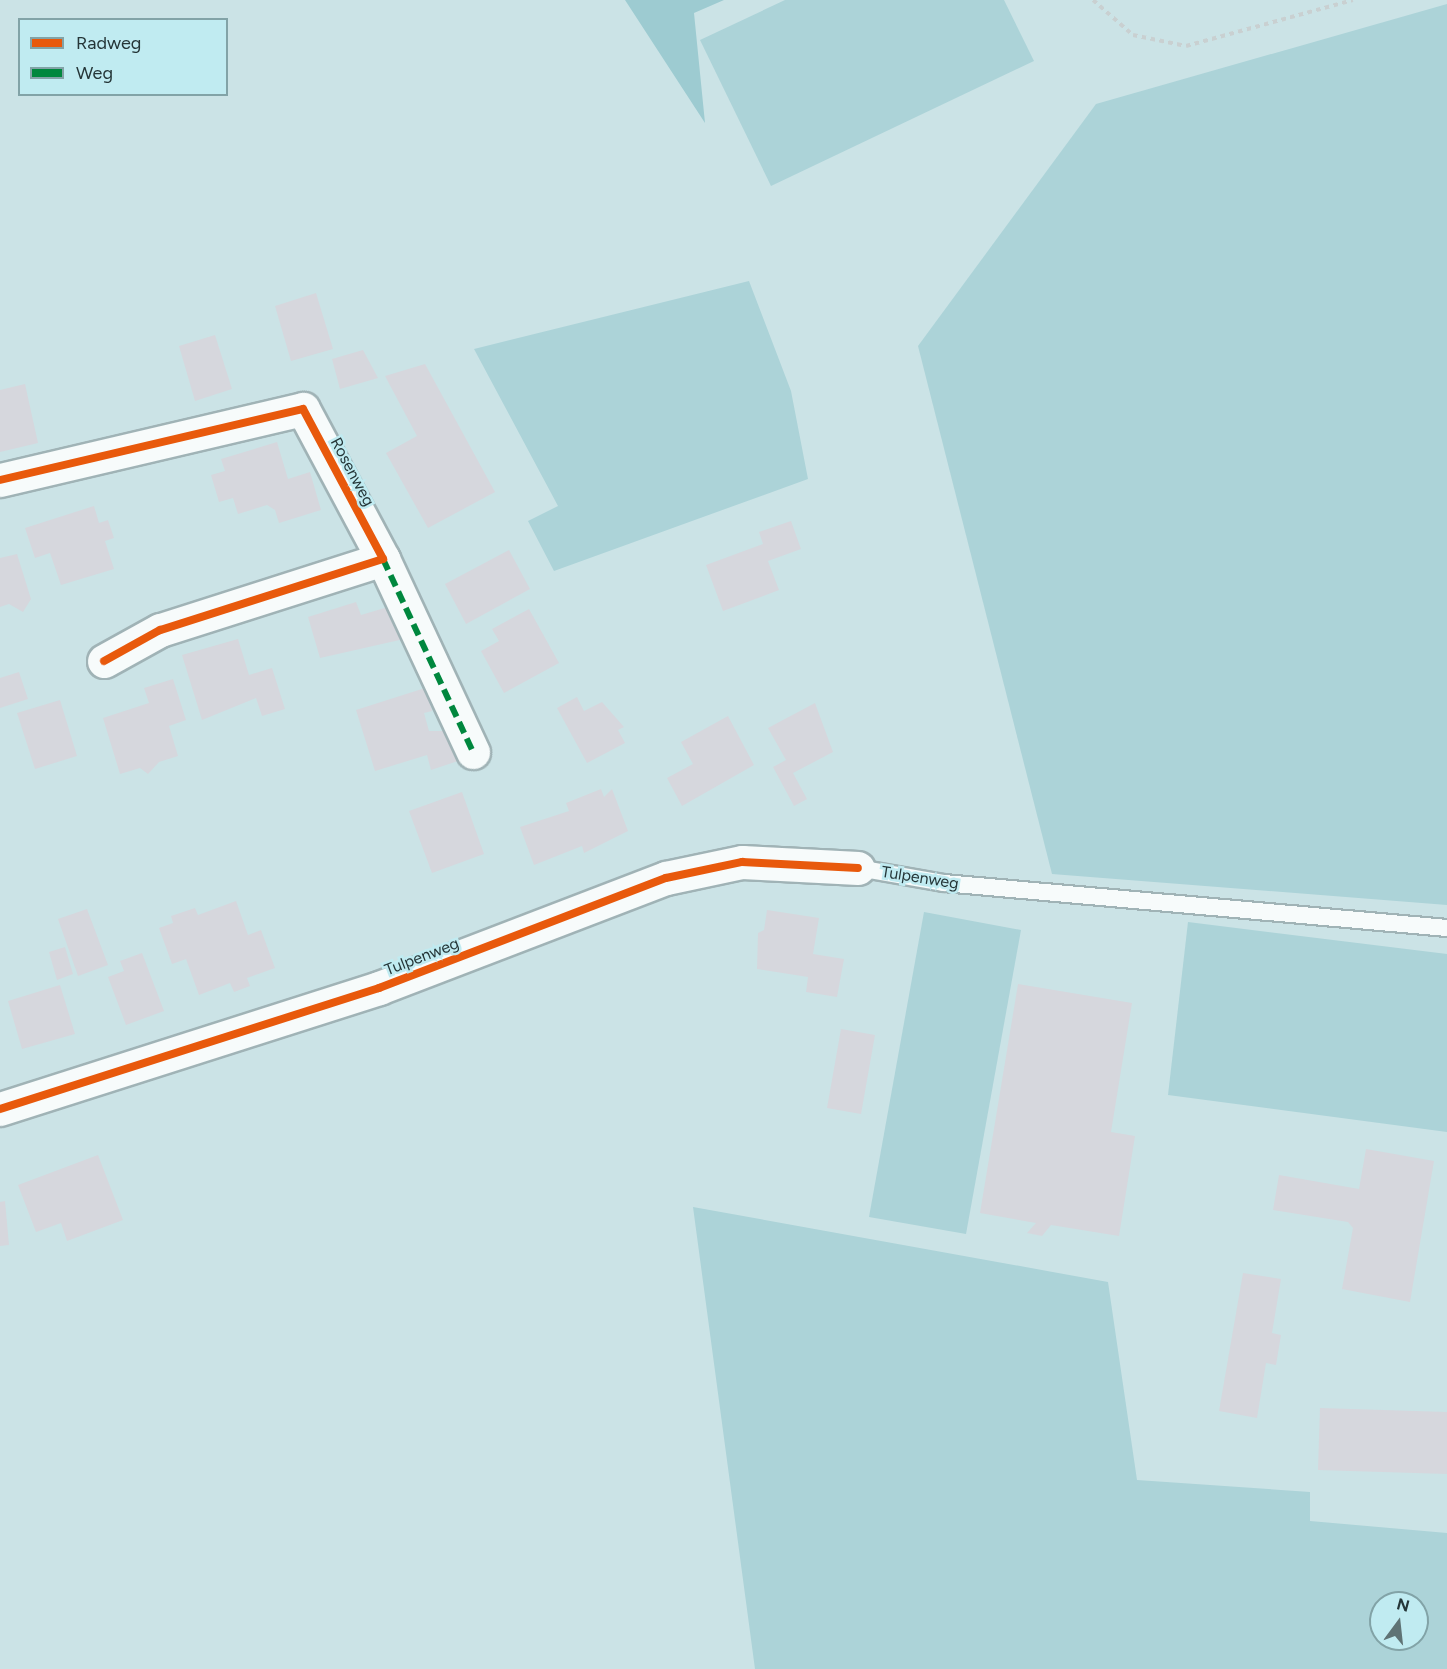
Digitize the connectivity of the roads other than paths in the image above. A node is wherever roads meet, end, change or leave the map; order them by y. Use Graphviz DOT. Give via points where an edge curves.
graph roads {
  1 [pos="0,480"];
  2 [pos="382,559"];
  3 [pos="104,661"];
  4 [pos="473,752"];
  5 [pos="858,868"];
  6 [pos="1447,928"];
  7 [pos="0,1109"];
  1 -- 2 [label="street, Rosenweg" via="303,409"];
  2 -- 3 [label="street" via="160,630"];
  2 -- 4 [label="street, Rosenweg"];
  5 -- 6 [label="lane, Tulpenweg" via="944,883"];
  5 -- 7 [label="street, Tulpenweg" via="742,862 666,878 380,988"];
}
